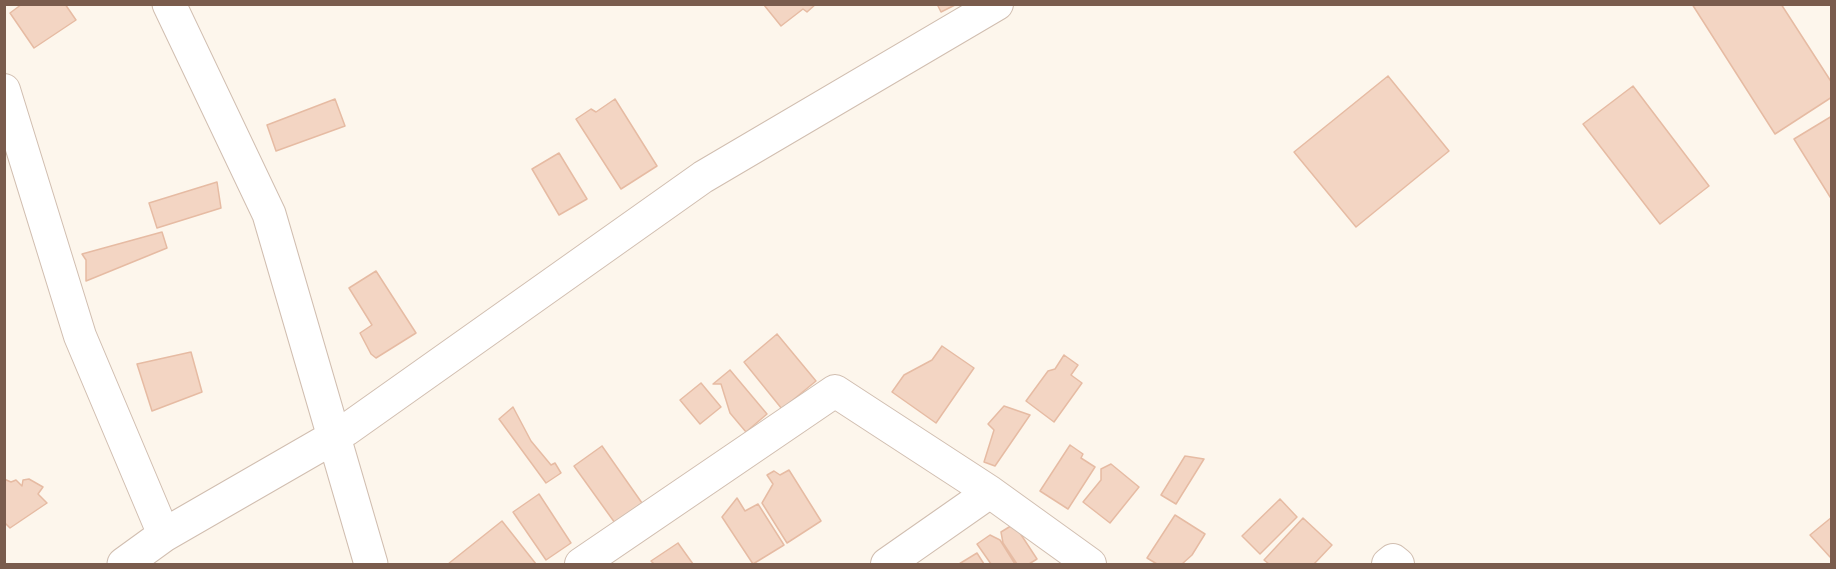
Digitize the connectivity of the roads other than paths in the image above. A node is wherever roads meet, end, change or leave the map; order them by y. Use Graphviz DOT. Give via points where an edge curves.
graph roads {
  1 [pos="169,4"];
  2 [pos="997,4"];
  3 [pos="4,90"];
  4 [pos="340,433"];
  5 [pos="990,492"];
  6 [pos="164,535"];
  7 [pos="124,564"];
  8 [pos="371,564"];
  9 [pos="581,564"];
  10 [pos="887,564"];
  11 [pos="1090,564"];
  12 [pos="1388,564"];
  13 [pos="1398,564"];
  1 -- 4 [label="street" via="269,214"];
  2 -- 4 [label="street" via="703,177"];
  3 -- 6 [label="street" via="80,336"];
  4 -- 6 [label="street"];
  4 -- 8 [label="street"];
  5 -- 9 [label="street" via="835,391"];
  5 -- 10 [label="street"];
  5 -- 11 [label="street"];
  6 -- 7 [label="street"];
  12 -- 13 [label="street" via="1393,560"];
}
